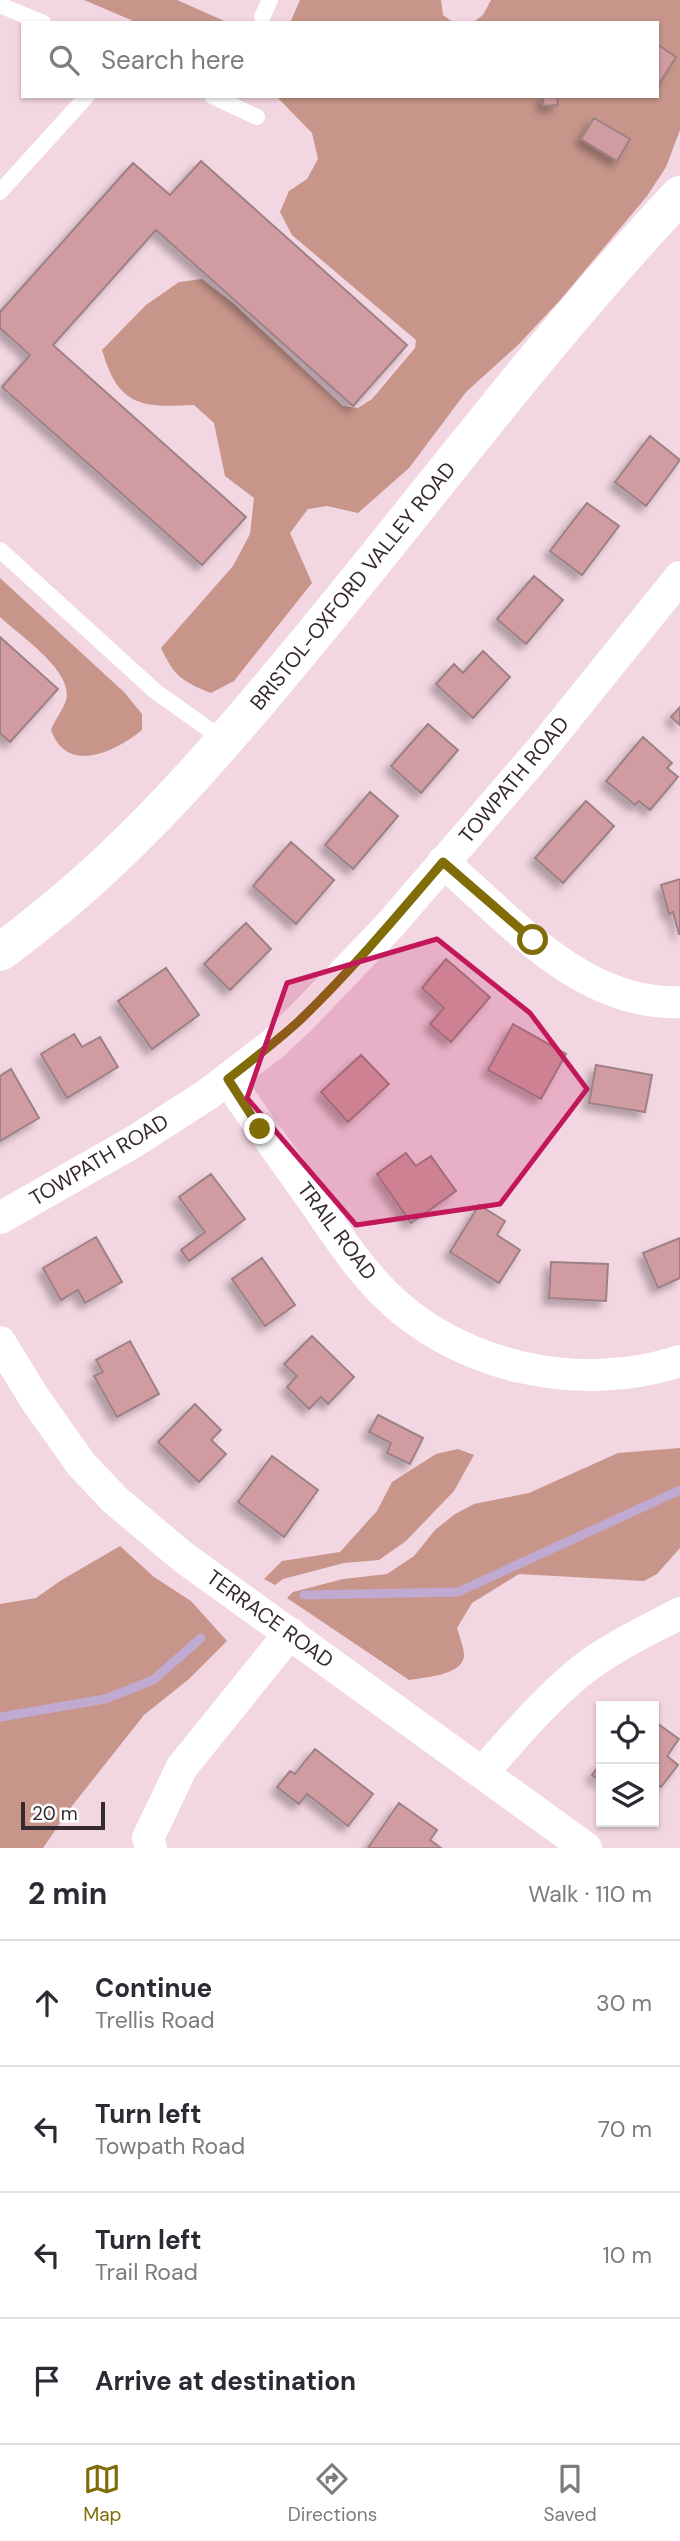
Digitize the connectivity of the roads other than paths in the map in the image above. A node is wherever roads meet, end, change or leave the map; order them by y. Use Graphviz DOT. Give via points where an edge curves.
graph roads {
  1 [pos="270,0"];
  2 [pos="0,5"];
  3 [pos="262,17"];
  4 [pos="38,21"];
  5 [pos="85,98"];
  6 [pos="216,98"];
  7 [pos="257,117"];
  8 [pos="0,192"];
  9 [pos="680,195"];
  10 [pos="0,550"];
  11 [pos="680,577"];
  12 [pos="226,741"];
  13 [pos="443,862"];
  14 [pos="0,952"];
  15 [pos="680,1002"];
  16 [pos="228,1079"];
  17 [pos="0,1218"];
  18 [pos="0,1342"];
  19 [pos="680,1361"];
  20 [pos="680,1613"];
  21 [pos="290,1633"];
  22 [pos="482,1772"];
  23 [pos="151,1848"];
  24 [pos="586,1848"];
  1 -- 3 [label="lane"];
  2 -- 4 [label="lane"];
  5 -- 8 [label="lane"];
  6 -- 7 [label="lane"];
  9 -- 12 [label="main road, BRISTOL-OXFORD VALLEY ROAD" via="586,300"];
  10 -- 12 [label="lane" via="155,691"];
  11 -- 13 [label="street, TOWPATH ROAD"];
  12 -- 14 [label="main road, BRISTOL-OXFORD VALLEY ROAD" via="149,825"];
  13 -- 15 [label="street" via="565,965 607,990 634,999"];
  13 -- 16 [label="street, TOWPATH ROAD" via="300,1019"];
  16 -- 17 [label="street, TOWPATH ROAD" via="135,1141"];
  16 -- 19 [label="street, TRAIL ROAD" via="358,1264 405,1311 448,1340 507,1364 567,1376 617,1374"];
  18 -- 21 [label="street, TERRACE ROAD" via="81,1464 115,1500 183,1557"];
  20 -- 22 [label="street" via="582,1670"];
  21 -- 22 [label="street, TERRACE ROAD"];
  21 -- 23 [label="street" via="182,1767 148,1838"];
  22 -- 24 [label="street, TERRACE ROAD"];
}
